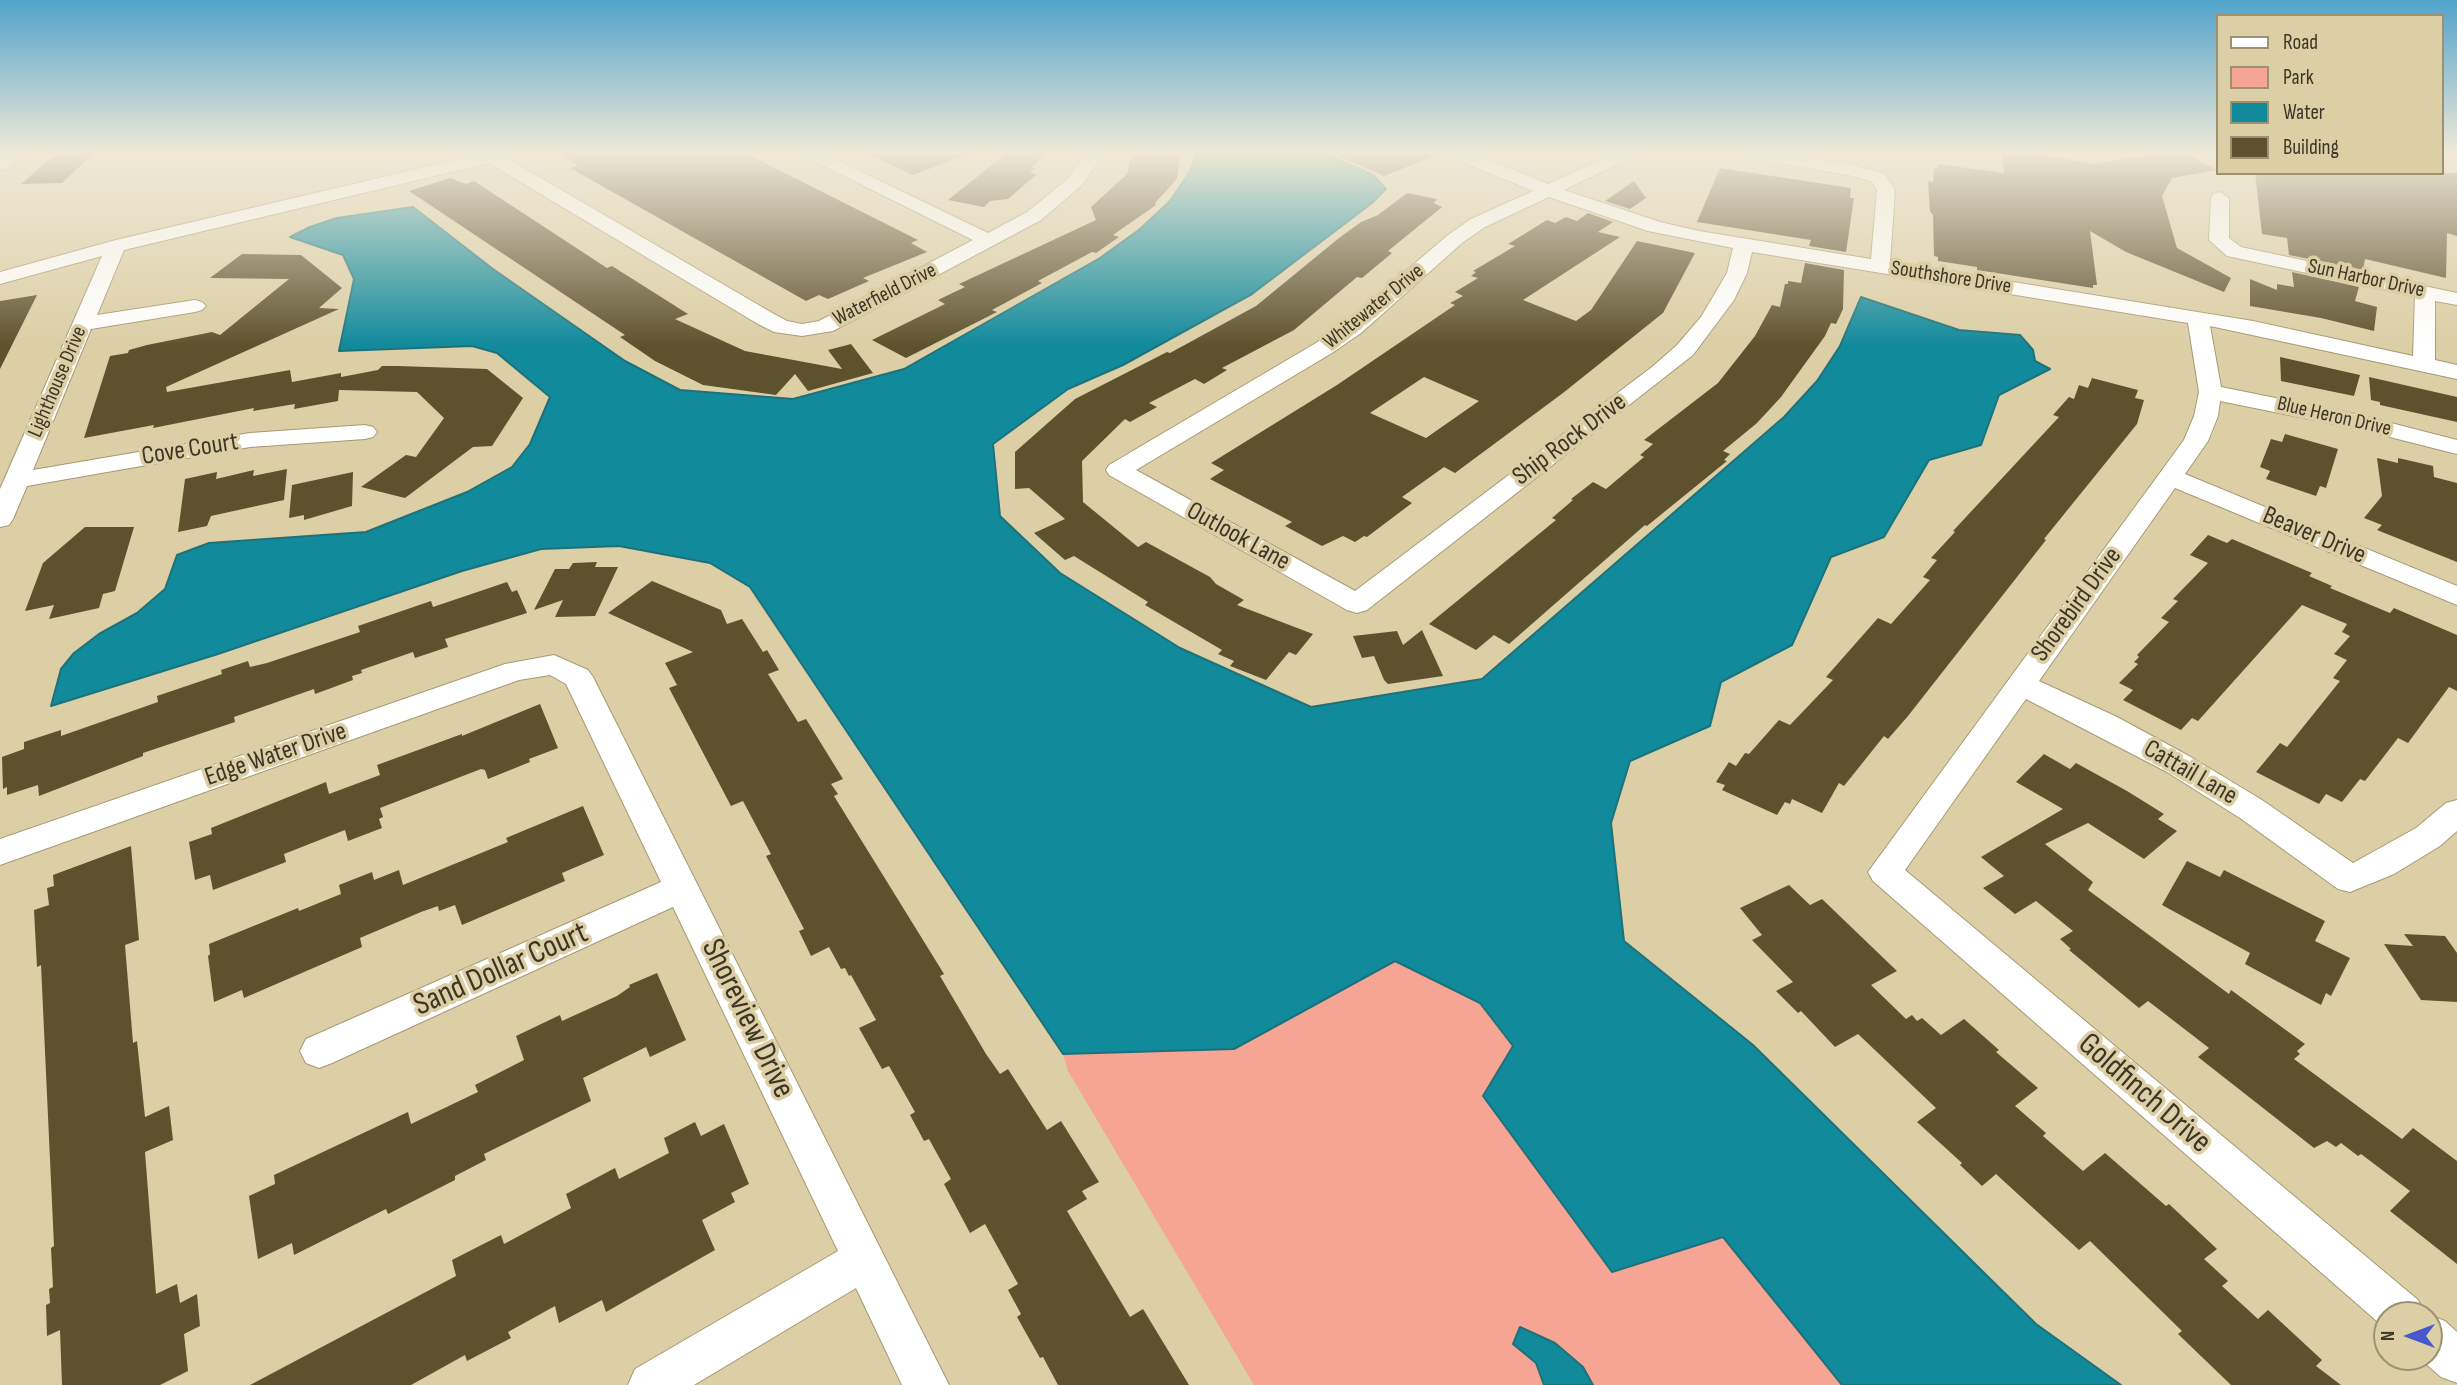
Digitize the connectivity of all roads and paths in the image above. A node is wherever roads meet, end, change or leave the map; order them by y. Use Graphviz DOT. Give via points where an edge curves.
graph roads {
  1 [pos="240,217"];
  2 [pos="593,217"];
  3 [pos="939,217"];
  4 [pos="1033,217"];
  5 [pos="1492,217"];
  6 [pos="1624,217"];
  7 [pos="1884,217"];
  8 [pos="2220,217"];
  9 [pos="990,241"];
  10 [pos="1744,245"];
  11 [pos="116,246"];
  12 [pos="1880,267"];
  13 [pos="0,278"];
  14 [pos="2425,291"];
  15 [pos="2457,299"];
  16 [pos="195,306"];
  17 [pos="2198,318"];
  18 [pos="83,324"];
  19 [pos="2424,363"];
  20 [pos="2457,372"];
  21 [pos="2210,391"];
  22 [pos="365,432"];
  23 [pos="2457,447"];
  24 [pos="1118,470"];
  25 [pos="2170,477"];
  26 [pos="16,480"];
  27 [pos="0,519"];
  28 [pos="2457,596"];
  29 [pos="1357,604"];
  30 [pos="554,666"];
  31 [pos="2020,684"];
  32 [pos="2457,812"];
  33 [pos="0,852"];
  34 [pos="1885,872"];
  35 [pos="682,888"];
  36 [pos="319,1051"];
  37 [pos="865,1259"];
  38 [pos="2387,1301"];
  39 [pos="2443,1349"];
  40 [pos="2457,1361"];
  41 [pos="651,1385"];
  42 [pos="926,1385"];
  1 -- 11 [label="street, Waterfield Drive"];
  2 -- 9 [label="street, Waterfield Drive" via="766,319 803,330 825,326"];
  3 -- 9 [label="street"];
  4 -- 9 [label="street, Waterfield Drive"];
  5 -- 24 [label="street, Whitewater Drive" via="1455,239 1324,348"];
  6 -- 10 [label="street, Southshore Drive"];
  7 -- 12 [label="street"];
  8 -- 14 [label="street, Sun Harbor Drive" via="2219,240 2234,252"];
  10 -- 12 [label="street, Southshore Drive"];
  10 -- 29 [label="street, Ship Rock Drive" via="1724,300 1685,350"];
  11 -- 13 [label="street"];
  11 -- 18 [label="street, Lighthouse Drive"];
  12 -- 17 [label="street, Southshore Drive"];
  14 -- 15 [label="street, Sun Harbor Drive"];
  14 -- 19 [label="street"];
  16 -- 18 [label="street"];
  17 -- 19 [label="street, Southshore Drive"];
  17 -- 21 [label="street, Shorebird Drive"];
  18 -- 26 [label="street, Lighthouse Drive"];
  19 -- 20 [label="street, Southshore Drive"];
  21 -- 23 [label="street, Blue Heron Drive"];
  21 -- 25 [label="street, Shorebird Drive" via="2196,441"];
  22 -- 26 [label="street, Cove Court" via="238,442"];
  24 -- 29 [label="street, Outlook Lane"];
  25 -- 28 [label="street, Beaver Drive"];
  25 -- 31 [label="street, Shorebird Drive"];
  26 -- 27 [label="street, Lighthouse Drive"];
  30 -- 33 [label="street, Edge Water Drive" via="515,671"];
  30 -- 35 [label="street, Shoreview Drive" via="578,677"];
  31 -- 32 [label="street, Cattail Lane" via="2178,764 2350,879 2428,837"];
  31 -- 34 [label="street, Shorebird Drive"];
  34 -- 38 [label="street, Goldfinch Drive"];
  35 -- 36 [label="street, Sand Dollar Court"];
  35 -- 37 [label="street, Shoreview Drive"];
  37 -- 41 [label="street"];
  37 -- 42 [label="street, Shoreview Drive"];
  39 -- 40 [label="street"];
}
